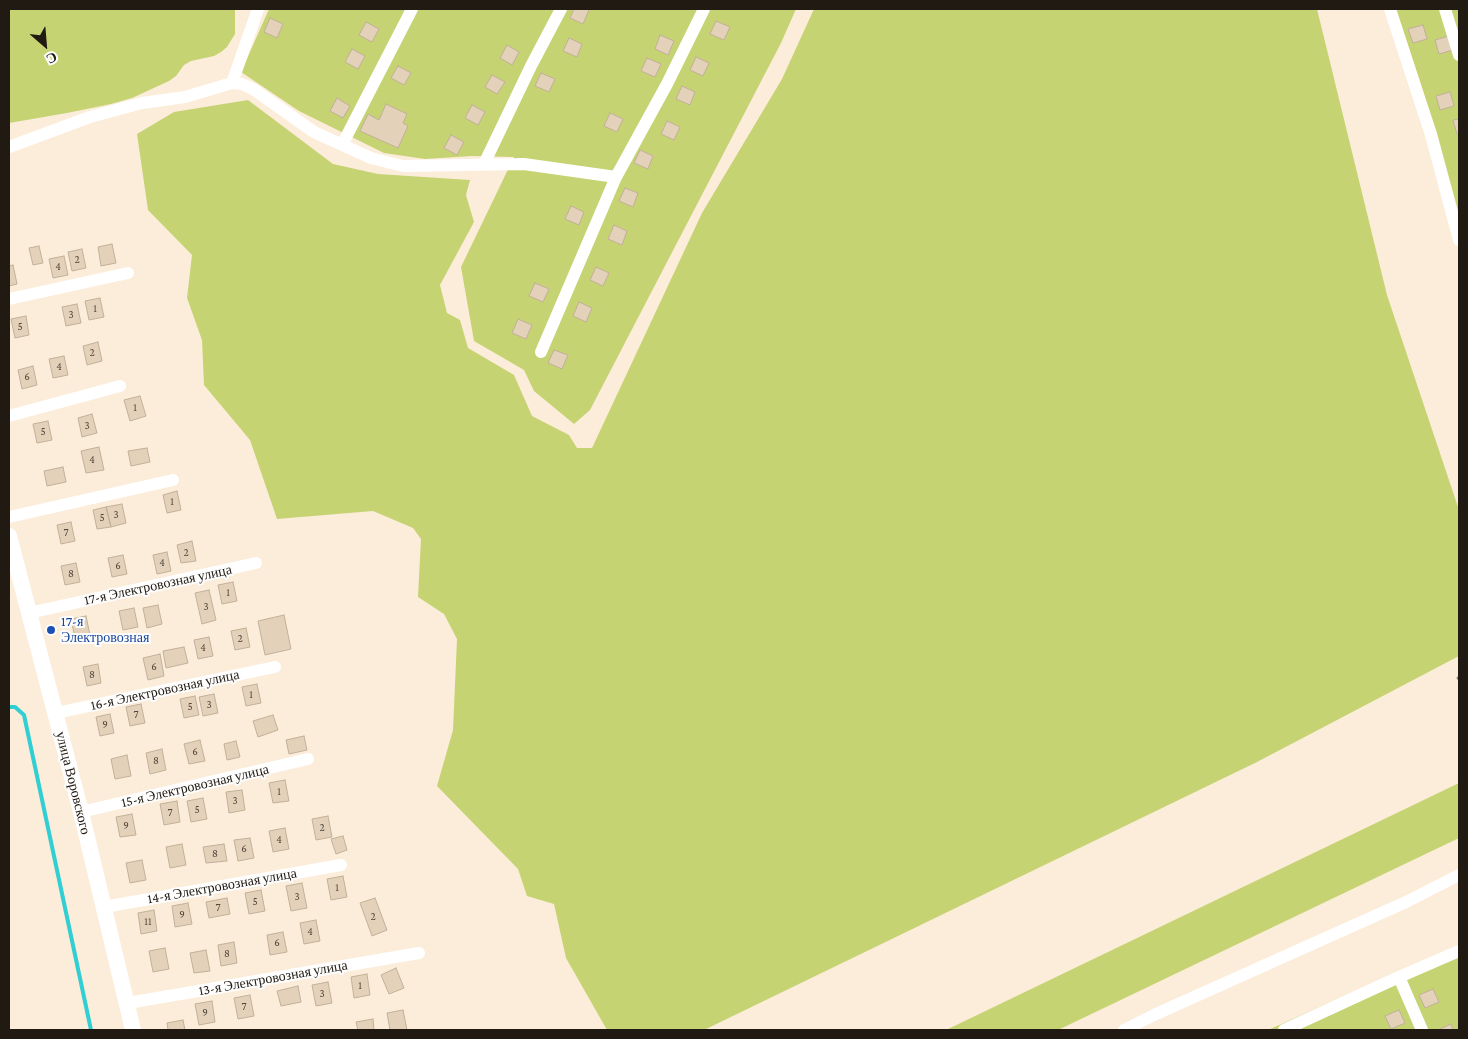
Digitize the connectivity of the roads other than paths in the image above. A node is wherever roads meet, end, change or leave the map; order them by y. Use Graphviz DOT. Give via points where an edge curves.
graph roads {
  1 [pos="258,9"];
  2 [pos="412,9"];
  3 [pos="561,9"];
  4 [pos="704,9"];
  5 [pos="1390,9"];
  6 [pos="1445,9"];
  7 [pos="1459,56"];
  8 [pos="232,83"];
  9 [pos="342,145"];
  10 [pos="9,147"];
  11 [pos="484,164"];
  12 [pos="616,177"];
  13 [pos="1459,240"];
  14 [pos="128,273"];
  15 [pos="9,300"];
  16 [pos="541,352"];
  17 [pos="120,386"];
  18 [pos="9,416"];
  19 [pos="173,480"];
  20 [pos="9,517"];
  21 [pos="9,536"];
  22 [pos="256,563"];
  23 [pos="29,613"];
  24 [pos="275,667"];
  25 [pos="56,713"];
  26 [pos="308,759"];
  27 [pos="81,812"];
  28 [pos="341,865"];
  29 [pos="1459,875"];
  30 [pos="104,907"];
  31 [pos="1459,951"];
  32 [pos="419,953"];
  33 [pos="1399,977"];
  34 [pos="128,1003"];
  35 [pos="1305,1026"];
  36 [pos="133,1030"];
  37 [pos="1124,1030"];
  38 [pos="1284,1030"];
  39 [pos="1422,1030"];
  1 -- 8 [label="street"];
  2 -- 9 [label="street"];
  3 -- 11 [label="street"];
  4 -- 12 [label="street"];
  5 -- 13 [label="street" via="1431,135"];
  6 -- 7 [label="street"];
  8 -- 9 [label="street" via="253,89 314,132"];
  8 -- 10 [label="street" via="90,118"];
  9 -- 11 [label="street" via="371,158 404,166"];
  11 -- 12 [label="street" via="524,164"];
  12 -- 16 [label="street"];
  14 -- 15 [label="street"];
  17 -- 18 [label="street"];
  19 -- 20 [label="street"];
  21 -- 23 [label="main road, улица Воровского"];
  22 -- 23 [label="street, 17-я Электровозная улица"];
  23 -- 25 [label="main road, улица Воровского"];
  24 -- 25 [label="street, 16-я Электровозная улица"];
  25 -- 27 [label="main road, улица Воровского"];
  26 -- 27 [label="street, 15-я Электровозная улица"];
  27 -- 30 [label="main road, улица Воровского"];
  28 -- 30 [label="street, 14-я Электровозная улица"];
  29 -- 37 [label="street"];
  30 -- 34 [label="main road, улица Воровского"];
  31 -- 33 [label="street"];
  32 -- 34 [label="street, 13-я Электровозная улица"];
  33 -- 35 [label="street"];
  33 -- 39 [label="street"];
  34 -- 36 [label="main road, улица Воровского"];
  35 -- 38 [label="street"];
}
